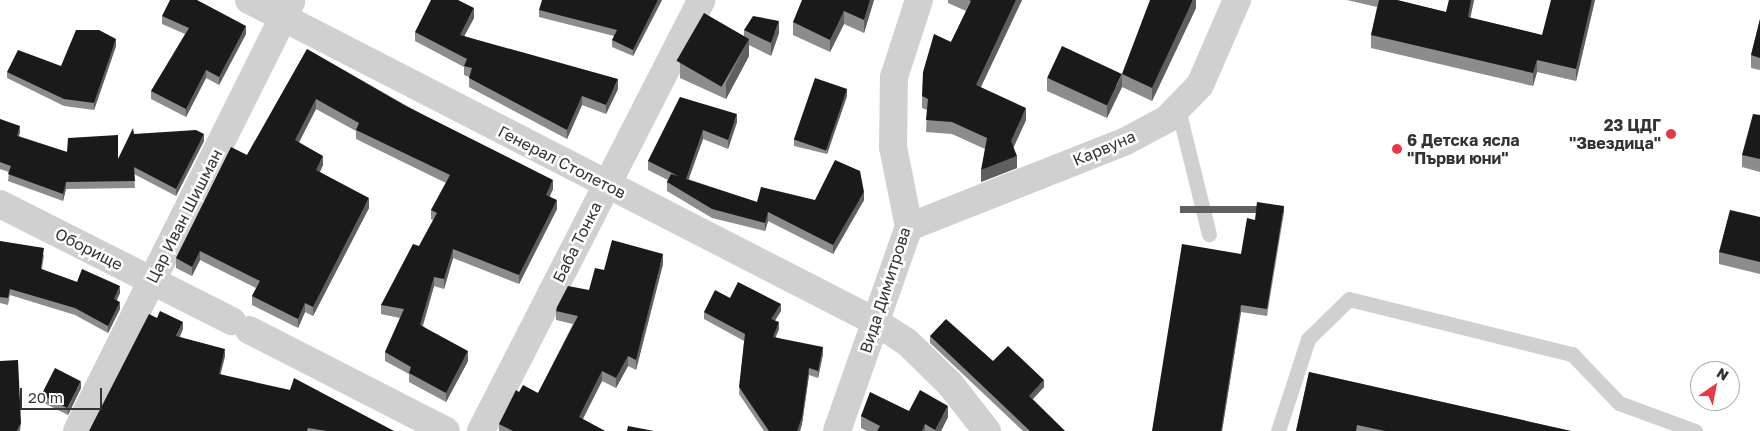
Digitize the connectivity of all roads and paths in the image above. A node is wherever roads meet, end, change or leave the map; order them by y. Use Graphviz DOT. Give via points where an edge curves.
graph roads {
  1 [pos="249,0"];
  2 [pos="702,0"];
  3 [pos="919,0"];
  4 [pos="1237,0"];
  5 [pos="288,9"];
  6 [pos="1178,109"];
  7 [pos="606,186"];
  8 [pos="0,204"];
  9 [pos="909,227"];
  10 [pos="1209,234"];
  11 [pos="151,280"];
  12 [pos="876,322"];
  13 [pos="77,431"];
  14 [pos="446,431"];
  15 [pos="481,431"];
  16 [pos="836,431"];
  17 [pos="987,431"];
  18 [pos="1278,431"];
  19 [pos="1695,431"];
  1 -- 5 [label="street, Генерал Столетов"];
  2 -- 7 [label="street, Баба Тонка"];
  3 -- 9 [label="street, Вида Димитрова" via="894,78 893,147"];
  4 -- 6 [label="street, Карвуна" via="1200,85"];
  5 -- 7 [label="street, Генерал Столетов"];
  5 -- 11 [label="street, Цар Иван Шишман"];
  6 -- 9 [label="street, Карвуна" via="1126,141"];
  6 -- 10 [label="lane"];
  7 -- 12 [label="street, Генерал Столетов"];
  7 -- 15 [label="street, Баба Тонка"];
  8 -- 11 [label="street, Оборище"];
  9 -- 12 [label="street, Вида Димитрова"];
  11 -- 13 [label="street, Цар Иван Шишман"];
  11 -- 14 [label="street, Оборище"];
  12 -- 16 [label="street, Вида Димитрова"];
  12 -- 17 [label="street, Генерал Столетов" via="908,342 950,384"];
  18 -- 19 [label="lane" via="1308,339 1349,299 1572,354 1619,403"];
}
